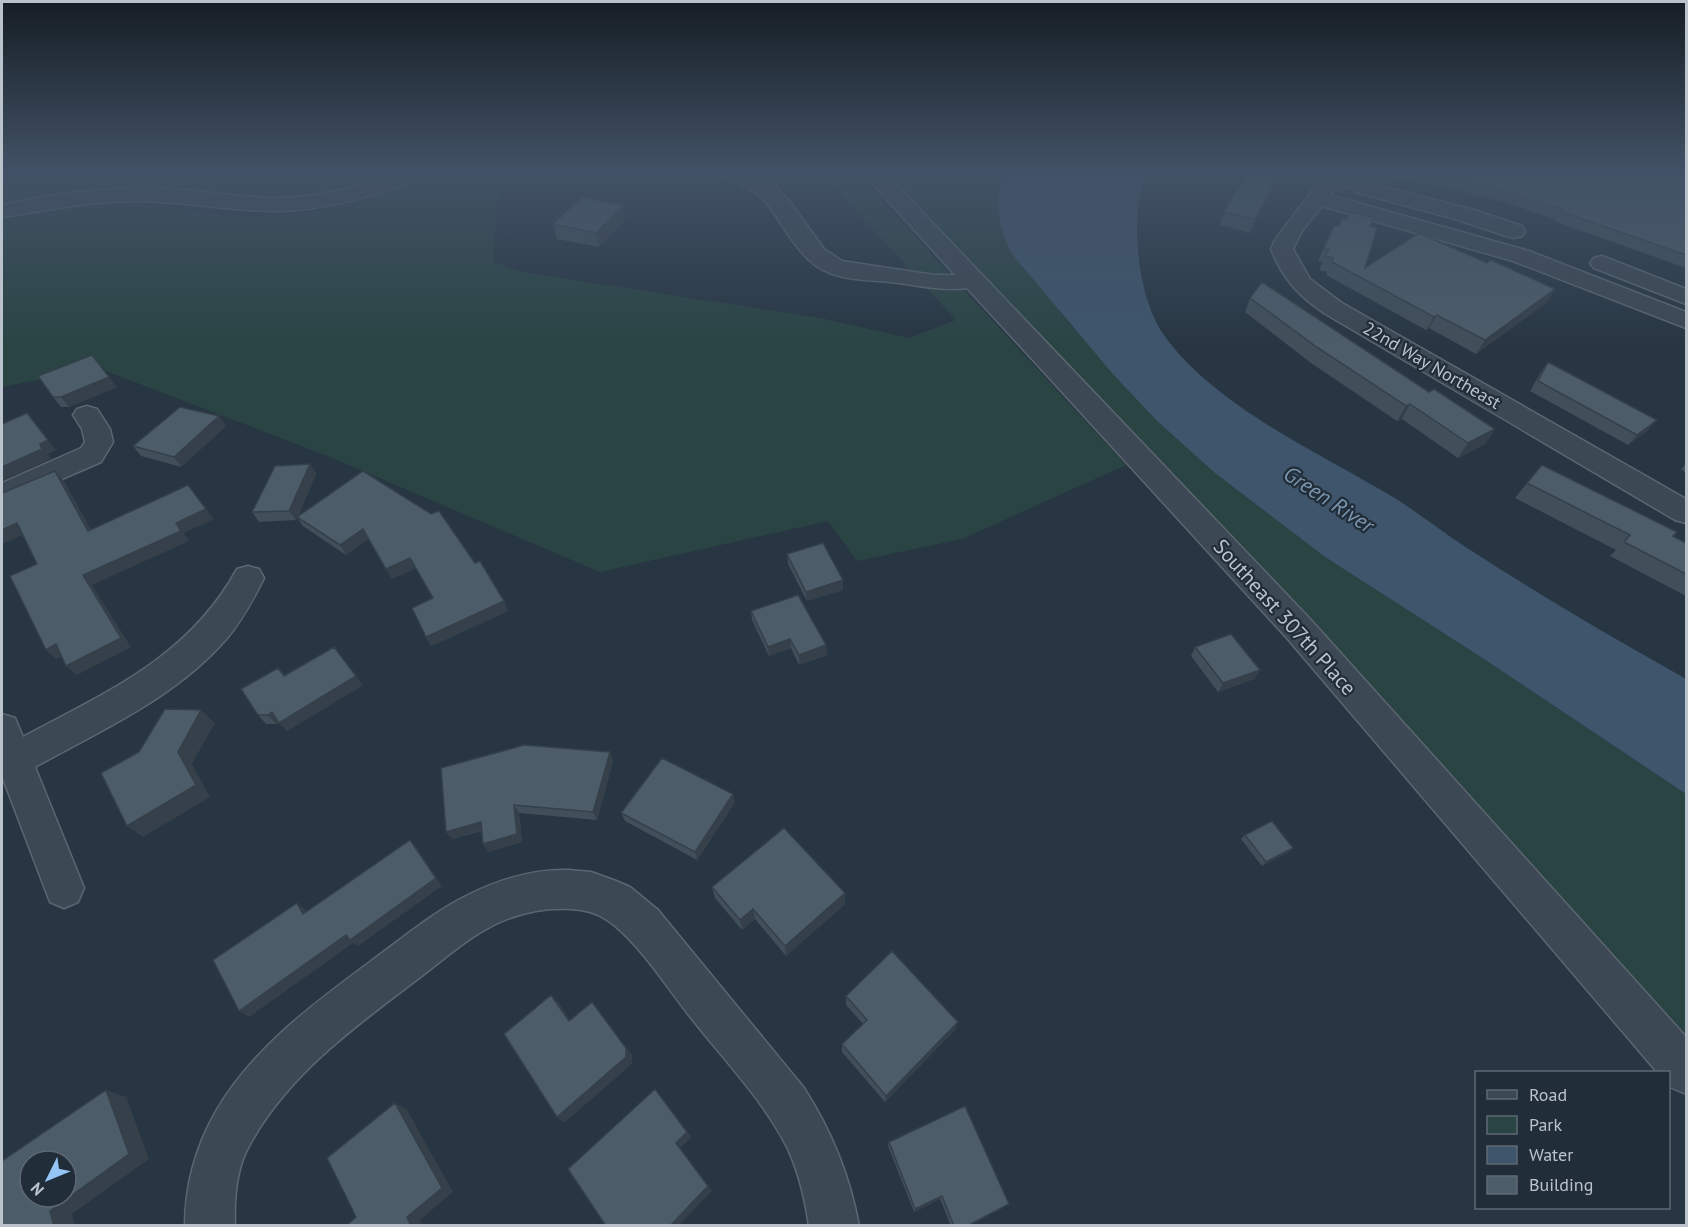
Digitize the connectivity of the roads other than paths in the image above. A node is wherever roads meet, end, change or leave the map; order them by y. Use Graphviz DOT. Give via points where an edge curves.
graph roads {
  1 [pos="798,230"];
  2 [pos="926,230"];
  3 [pos="1291,230"];
  4 [pos="1431,230"];
  5 [pos="1511,230"];
  6 [pos="1537,239"];
  7 [pos="1580,255"];
  8 [pos="972,280"];
  9 [pos="1686,297"];
  10 [pos="1686,321"];
  11 [pos="87,415"];
  12 [pos="2,495"];
  13 [pos="1686,512"];
  14 [pos="248,578"];
  15 [pos="8,744"];
  16 [pos="64,888"];
  17 [pos="1686,1071"];
  18 [pos="210,1226"];
  19 [pos="834,1226"];
  1 -- 8 [label="street" via="815,254 833,266 940,282"];
  2 -- 8 [label="street, Southeast 307th Place"];
  3 -- 13 [label="street, 22nd Way Northeast" via="1282,249 1290,272 1310,292"];
  4 -- 10 [label="street" via="1521,256"];
  5 -- 6 [label="street"];
  7 -- 9 [label="street"];
  8 -- 17 [label="street, Southeast 307th Place" via="1298,628"];
  11 -- 12 [label="street" via="99,442 91,455"];
  14 -- 15 [label="street" via="215,630 169,670 135,692"];
  15 -- 16 [label="street"];
  18 -- 19 [label="street" via="212,1190 221,1151 242,1112 285,1061 342,1010 448,930 510,898 533,891 579,890 603,895 629,911 788,1104 802,1126 825,1184"];
}
